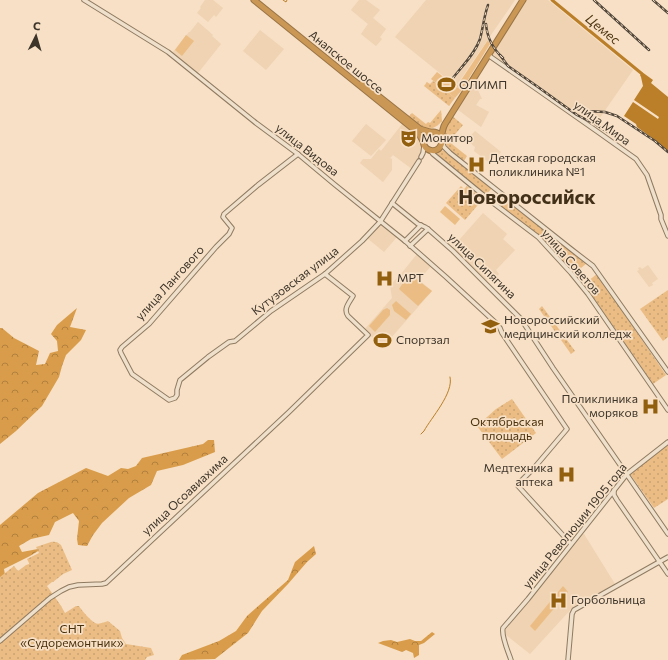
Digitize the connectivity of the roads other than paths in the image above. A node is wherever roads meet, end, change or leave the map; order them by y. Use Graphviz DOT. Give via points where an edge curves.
graph roads {
  1 [pos="84,0"];
  2 [pos="254,0"];
  3 [pos="258,0"];
  4 [pos="523,0"];
  5 [pos="488,55"];
  6 [pos="445,124"];
  7 [pos="431,132"];
  8 [pos="442,141"];
  9 [pos="424,143"];
  10 [pos="430,150"];
  11 [pos="298,154"];
  12 [pos="421,158"];
  13 [pos="392,203"];
  14 [pos="380,222"];
  15 [pos="421,225"];
  16 [pos="428,229"];
  17 [pos="668,236"];
  18 [pos="405,241"];
  19 [pos="410,246"];
  20 [pos="325,274"];
  21 [pos="668,372"];
  22 [pos="171,400"];
  23 [pos="668,410"];
  24 [pos="668,442"];
  25 [pos="627,474"];
  26 [pos="614,490"];
  27 [pos="668,534"];
  28 [pos="571,544"];
  29 [pos="668,557"];
  30 [pos="660,562"];
  31 [pos="668,574"];
  32 [pos="0,641"];
  33 [pos="510,660"];
  34 [pos="568,660"];
  1 -- 11 [label="street, улица Видова" via="168,52"];
  2 -- 9 [label="highway, Анапское шоссе" via="419,134"];
  3 -- 7 [label="highway, Анапское шоссе" via="420,129"];
  4 -- 5 [label="highway"];
  5 -- 6 [label="highway"];
  5 -- 17 [label="street, улица Мира" via="636,159 646,175"];
  6 -- 7 [label="highway"];
  6 -- 8 [label="highway"];
  7 -- 8 [label="highway" via="440,134"];
  7 -- 9 [label="highway" via="425,136"];
  8 -- 10 [label="highway" via="441,147 437,150"];
  8 -- 21 [label="street, улица Советов" via="450,153 593,266"];
  9 -- 10 [label="highway"];
  9 -- 12 [label="street, Кутузовская улица"];
  10 -- 12 [label="street, Кутузовская улица"];
  10 -- 23 [label="street, улица Советов" via="538,237 576,278"];
  11 -- 14 [label="street, улица Видова"];
  11 -- 22 [label="street, улица Лангового" via="223,215 232,228 229,234 149,324 120,350 132,374"];
  12 -- 13 [label="street, Кутузовская улица"];
  13 -- 14 [label="street, Кутузовская улица"];
  13 -- 15 [label="street"];
  14 -- 18 [label="street, улица Видова"];
  14 -- 20 [label="street, Кутузовская улица"];
  15 -- 16 [label="street, улица Сипягина"];
  15 -- 18 [label="street"];
  16 -- 19 [label="street"];
  16 -- 25 [label="street, улица Сипягина" via="521,319"];
  18 -- 19 [label="street, улица Видова"];
  19 -- 28 [label="street, улица Видова" via="496,323 567,429 518,486"];
  20 -- 22 [label="street, Кутузовская улица" via="272,310 235,341 229,342 180,380 177,395"];
  20 -- 32 [label="street, улица Осоавиахима" via="353,296 346,313 368,335 106,583 78,585 61,591"];
  24 -- 25 [label="street, улица Революции 1905 года"];
  25 -- 26 [label="street, улица Революции 1905 года"];
  25 -- 27 [label="street, улица Сипягина"];
  26 -- 28 [label="street, улица Революции 1905 года"];
  26 -- 30 [label="street" via="616,500"];
  28 -- 33 [label="street, улица Революции 1905 года" via="503,629"];
  29 -- 30 [label="street"];
  30 -- 31 [label="street"];
  30 -- 34 [label="street" via="574,610"];
}
